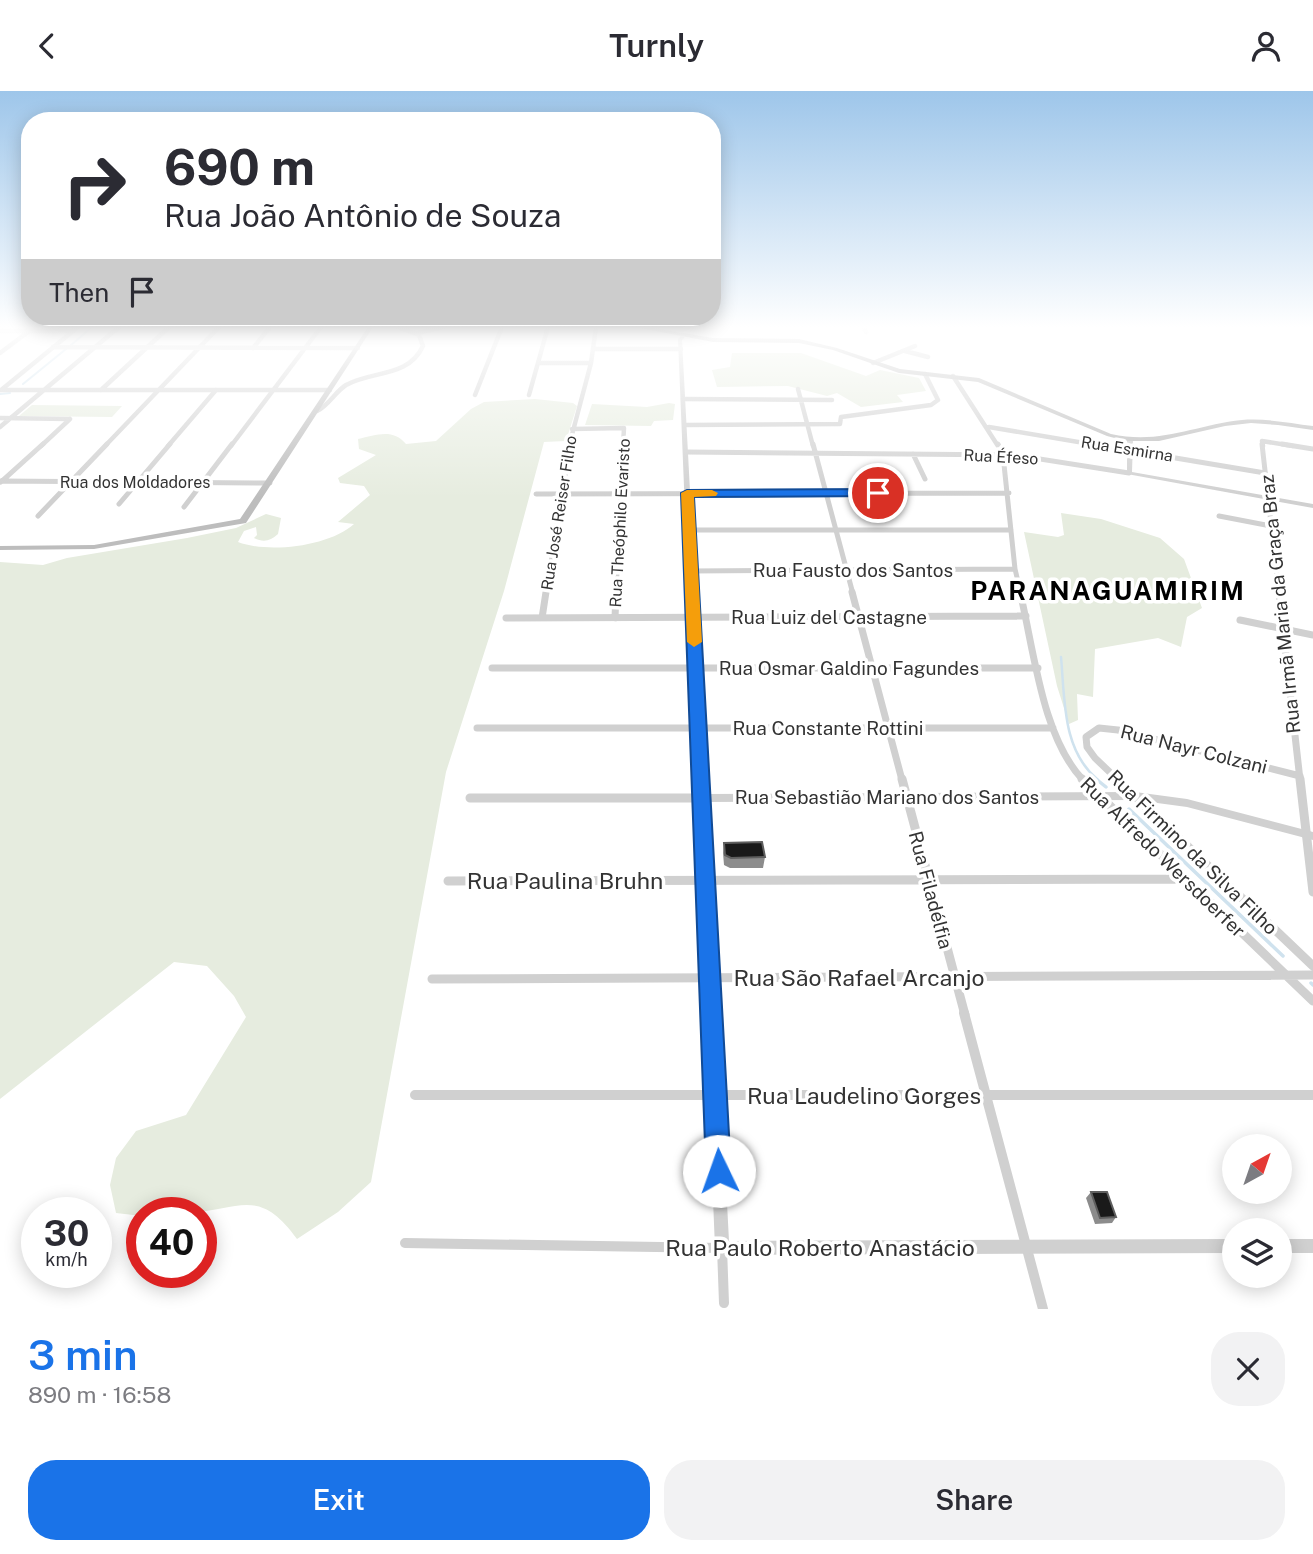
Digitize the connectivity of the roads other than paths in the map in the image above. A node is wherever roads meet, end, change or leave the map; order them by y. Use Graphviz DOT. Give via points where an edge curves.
graph roads {
  1 [pos="51,384"];
  2 [pos="108,384"];
  3 [pos="165,384"];
  4 [pos="278,384"];
  5 [pos="334,384"];
  6 [pos="351,384"];
  7 [pos="479,384"];
  8 [pos="532,384"];
  9 [pos="585,384"];
  10 [pos="682,384"];
  11 [pos="930,384"];
  12 [pos="959,384"];
  13 [pos="991,384"];
  14 [pos="798,389"];
  15 [pos="1,390"];
  16 [pos="44,390"];
  17 [pos="101,390"];
  18 [pos="159,390"];
  19 [pos="216,390"];
  20 [pos="273,390"];
  21 [pos="330,390"];
  22 [pos="475,395"];
  23 [pos="529,395"];
  24 [pos="683,399"];
  25 [pos="800,400"];
  26 [pos="832,400"];
  27 [pos="317,411"];
  28 [pos="0,418"];
  29 [pos="11,418"];
  30 [pos="808,422"];
  31 [pos="685,425"];
  32 [pos="989,426"];
  33 [pos="0,427"];
  34 [pos="1313,428"];
  35 [pos="572,429"];
  36 [pos="1130,440"];
  37 [pos="1313,449"];
  38 [pos="1132,450"];
  39 [pos="685,452"];
  40 [pos="815,453"];
  41 [pos="914,454"];
  42 [pos="1003,455"];
  43 [pos="1129,473"];
  44 [pos="1265,473"];
  45 [pos="925,479"];
  46 [pos="71,481"];
  47 [pos="1,482"];
  48 [pos="138,482"];
  49 [pos="202,482"];
  50 [pos="270,483"];
  51 [pos="562,493"];
  52 [pos="621,493"];
  53 [pos="687,493"];
  54 [pos="825,493"];
  55 [pos="1009,493"];
  56 [pos="536,494"];
  57 [pos="1268,498"];
  58 [pos="119,504"];
  59 [pos="1313,506"];
  60 [pos="184,507"];
  61 [pos="38,516"];
  62 [pos="1219,516"];
  63 [pos="1271,526"];
  64 [pos="689,530"];
  65 [pos="835,530"];
  66 [pos="1011,530"];
  67 [pos="0,548"];
  68 [pos="1016,569"];
  69 [pos="846,570"];
  70 [pos="691,571"];
  71 [pos="1026,616"];
  72 [pos="693,617"];
  73 [pos="859,617"];
  74 [pos="506,618"];
  75 [pos="542,618"];
  76 [pos="615,618"];
  77 [pos="1240,620"];
  78 [pos="1283,629"];
  79 [pos="1313,635"];
  80 [pos="492,668"];
  81 [pos="695,668"];
  82 [pos="872,668"];
  83 [pos="1038,668"];
  84 [pos="698,728"];
  85 [pos="888,728"];
  86 [pos="1053,728"];
  87 [pos="477,729"];
  88 [pos="1088,733"];
  89 [pos="1300,776"];
  90 [pos="1098,796"];
  91 [pos="1135,796"];
  92 [pos="701,797"];
  93 [pos="907,797"];
  94 [pos="470,798"];
  95 [pos="1310,835"];
  96 [pos="1186,879"];
  97 [pos="705,880"];
  98 [pos="929,880"];
  99 [pos="448,881"];
  100 [pos="1313,892"];
  101 [pos="1313,966"];
  102 [pos="1286,975"];
  103 [pos="1313,975"];
  104 [pos="954,977"];
  105 [pos="710,978"];
  106 [pos="432,979"];
  107 [pos="1313,1001"];
  108 [pos="415,1095"];
  109 [pos="715,1095"];
  110 [pos="986,1095"];
  111 [pos="1313,1095"];
  112 [pos="405,1243"];
  113 [pos="1222,1246"];
  114 [pos="1292,1246"];
  115 [pos="1313,1246"];
  116 [pos="1027,1247"];
  117 [pos="722,1248"];
  118 [pos="724,1303"];
  119 [pos="1043,1309"];
  1 -- 16 [label="street"];
  2 -- 17 [label="street"];
  3 -- 18 [label="street"];
  4 -- 20 [label="street"];
  5 -- 21 [label="main road"];
  6 -- 27 [label="street" via="328,407"];
  7 -- 22 [label="street"];
  8 -- 23 [label="street"];
  9 -- 35 [label="street, Rua José Reiser Filho"];
  10 -- 24 [label="street"];
  11 -- 30 [label="street" via="936,404 841,417 840,423"];
  12 -- 32 [label="street, Rua Alfredo Wersdoerfer"];
  13 -- 36 [label="main road"];
  14 -- 25 [label="street, Rua Filadélfia"];
  15 -- 16 [label="street"];
  16 -- 17 [label="street"];
  16 -- 29 [label="street"];
  17 -- 18 [label="street"];
  18 -- 19 [label="street"];
  18 -- 46 [label="street"];
  19 -- 20 [label="street"];
  19 -- 48 [label="street"];
  20 -- 21 [label="street"];
  20 -- 49 [label="street"];
  21 -- 27 [label="main road"];
  24 -- 25 [label="street"];
  24 -- 31 [label="street"];
  25 -- 26 [label="street"];
  25 -- 30 [label="street, Rua Filadélfia"];
  27 -- 50 [label="main road"];
  28 -- 29 [label="street"];
  29 -- 33 [label="street"];
  29 -- 47 [label="street" via="70,419"];
  30 -- 31 [label="street"];
  30 -- 40 [label="street, Rua Filadélfia"];
  31 -- 39 [label="street"];
  32 -- 38 [label="street, Rua Esmirna"];
  32 -- 42 [label="street, Rua Alfredo Wersdoerfer"];
  34 -- 36 [label="main road" via="1242,422 1186,431 1162,440"];
  35 -- 51 [label="street, Rua José Reiser Filho"];
  35 -- 52 [label="street, Rua Theóphilo Evaristo" via="624,428"];
  36 -- 38 [label="street"];
  37 -- 44 [label="street, Rua Irmã Maria da Graça Braz" via="1262,441"];
  38 -- 43 [label="street"];
  38 -- 44 [label="street, Rua Esmirna"];
  39 -- 40 [label="street, Rua Éfeso"];
  39 -- 53 [label="street"];
  40 -- 41 [label="street, Rua Éfeso"];
  40 -- 54 [label="street, Rua Filadélfia"];
  41 -- 42 [label="street, Rua Éfeso"];
  41 -- 45 [label="street"];
  42 -- 43 [label="street, Rua Éfeso"];
  42 -- 55 [label="street, Rua Alfredo Wersdoerfer"];
  43 -- 57 [label="street, Rua Éfeso"];
  44 -- 57 [label="street, Rua Irmã Maria da Graça Braz"];
  46 -- 47 [label="street, Rua dos Moldadores"];
  46 -- 48 [label="street, Rua dos Moldadores"];
  46 -- 61 [label="street"];
  48 -- 49 [label="street, Rua dos Moldadores"];
  48 -- 58 [label="street"];
  49 -- 50 [label="street, Rua dos Moldadores"];
  49 -- 60 [label="street"];
  50 -- 67 [label="main road" via="247,519 236,524 94,547"];
  51 -- 52 [label="street"];
  51 -- 56 [label="street"];
  51 -- 75 [label="street, Rua José Reiser Filho"];
  52 -- 53 [label="street"];
  52 -- 76 [label="street, Rua Theóphilo Evaristo"];
  53 -- 54 [label="street"];
  53 -- 64 [label="street"];
  54 -- 55 [label="street"];
  54 -- 65 [label="street, Rua Filadélfia"];
  55 -- 66 [label="street, Rua Alfredo Wersdoerfer"];
  57 -- 59 [label="street, Rua Éfeso"];
  57 -- 63 [label="street, Rua Irmã Maria da Graça Braz"];
  62 -- 63 [label="street"];
  63 -- 78 [label="street, Rua Irmã Maria da Graça Braz"];
  64 -- 65 [label="street"];
  64 -- 70 [label="street"];
  65 -- 66 [label="street"];
  65 -- 69 [label="street, Rua Filadélfia"];
  66 -- 68 [label="street, Rua Alfredo Wersdoerfer"];
  68 -- 69 [label="street, Rua Fausto dos Santos"];
  68 -- 71 [label="street, Rua Alfredo Wersdoerfer"];
  69 -- 70 [label="street, Rua Fausto dos Santos"];
  69 -- 73 [label="street, Rua Filadélfia"];
  70 -- 72 [label="street"];
  71 -- 73 [label="street, Rua Luiz del Castagne"];
  71 -- 83 [label="street, Rua Alfredo Wersdoerfer"];
  72 -- 73 [label="street, Rua Luiz del Castagne"];
  72 -- 76 [label="street, Rua Luiz del Castagne"];
  72 -- 81 [label="street"];
  73 -- 82 [label="street, Rua Filadélfia"];
  74 -- 75 [label="street, Rua Luiz del Castagne"];
  75 -- 76 [label="street, Rua Luiz del Castagne"];
  77 -- 78 [label="street"];
  78 -- 79 [label="street"];
  78 -- 89 [label="street, Rua Irmã Maria da Graça Braz"];
  80 -- 81 [label="street, Rua Osmar Galdino Fagundes"];
  81 -- 82 [label="street, Rua Osmar Galdino Fagundes"];
  81 -- 84 [label="street"];
  82 -- 83 [label="street, Rua Osmar Galdino Fagundes"];
  82 -- 85 [label="street, Rua Filadélfia"];
  83 -- 86 [label="street, Rua Alfredo Wersdoerfer"];
  84 -- 85 [label="street, Rua Constante Rottini"];
  84 -- 87 [label="street, Rua Constante Rottini"];
  84 -- 92 [label="street"];
  85 -- 86 [label="street, Rua Constante Rottini"];
  85 -- 93 [label="street, Rua Filadélfia"];
  86 -- 90 [label="street, Rua Alfredo Wersdoerfer" via="1067,763"];
  88 -- 89 [label="street, Rua Nayr Colzani" via="1118,730"];
  88 -- 91 [label="street, Rua Firmino da Silva Filho" via="1090,752"];
  89 -- 95 [label="street, Rua Irmã Maria da Graça Braz"];
  90 -- 91 [label="street, Rua Sebastião Mariano dos Santos"];
  90 -- 93 [label="street, Rua Sebastião Mariano dos Santos"];
  90 -- 96 [label="street, Rua Alfredo Wersdoerfer"];
  91 -- 95 [label="street, Rua Sebastião Mariano dos Santos" via="1187,803"];
  91 -- 101 [label="street, Rua Firmino da Silva Filho"];
  92 -- 93 [label="street, Rua Sebastião Mariano dos Santos"];
  92 -- 94 [label="street, Rua Sebastião Mariano dos Santos"];
  92 -- 97 [label="street"];
  93 -- 98 [label="street, Rua Filadélfia"];
  95 -- 100 [label="street, Rua Irmã Maria da Graça Braz"];
  96 -- 98 [label="street, Rua Paulina Bruhn"];
  96 -- 102 [label="street, Rua Alfredo Wersdoerfer"];
  97 -- 98 [label="street, Rua Paulina Bruhn"];
  97 -- 99 [label="street, Rua Paulina Bruhn"];
  97 -- 105 [label="street"];
  98 -- 104 [label="street, Rua Filadélfia"];
  102 -- 103 [label="street, Rua São Rafael Arcanjo"];
  102 -- 104 [label="street, Rua São Rafael Arcanjo"];
  102 -- 107 [label="street, Rua Alfredo Wersdoerfer"];
  104 -- 105 [label="street, Rua São Rafael Arcanjo"];
  104 -- 110 [label="street, Rua Filadélfia"];
  105 -- 106 [label="street, Rua São Rafael Arcanjo"];
  105 -- 109 [label="street"];
  108 -- 109 [label="street, Rua Laudelino Gorges"];
  109 -- 110 [label="street, Rua Laudelino Gorges"];
  109 -- 117 [label="street"];
  110 -- 111 [label="street, Rua Laudelino Gorges"];
  110 -- 116 [label="street, Rua Filadélfia"];
  112 -- 117 [label="street, Rua Paulo Roberto Anastácio"];
  113 -- 116 [label="street, Rua Paulo Roberto Anastácio"];
  114 -- 115 [label="street"];
  116 -- 117 [label="street, Rua Paulo Roberto Anastácio"];
  116 -- 119 [label="street, Rua Filadélfia"];
  117 -- 118 [label="street"];
}
